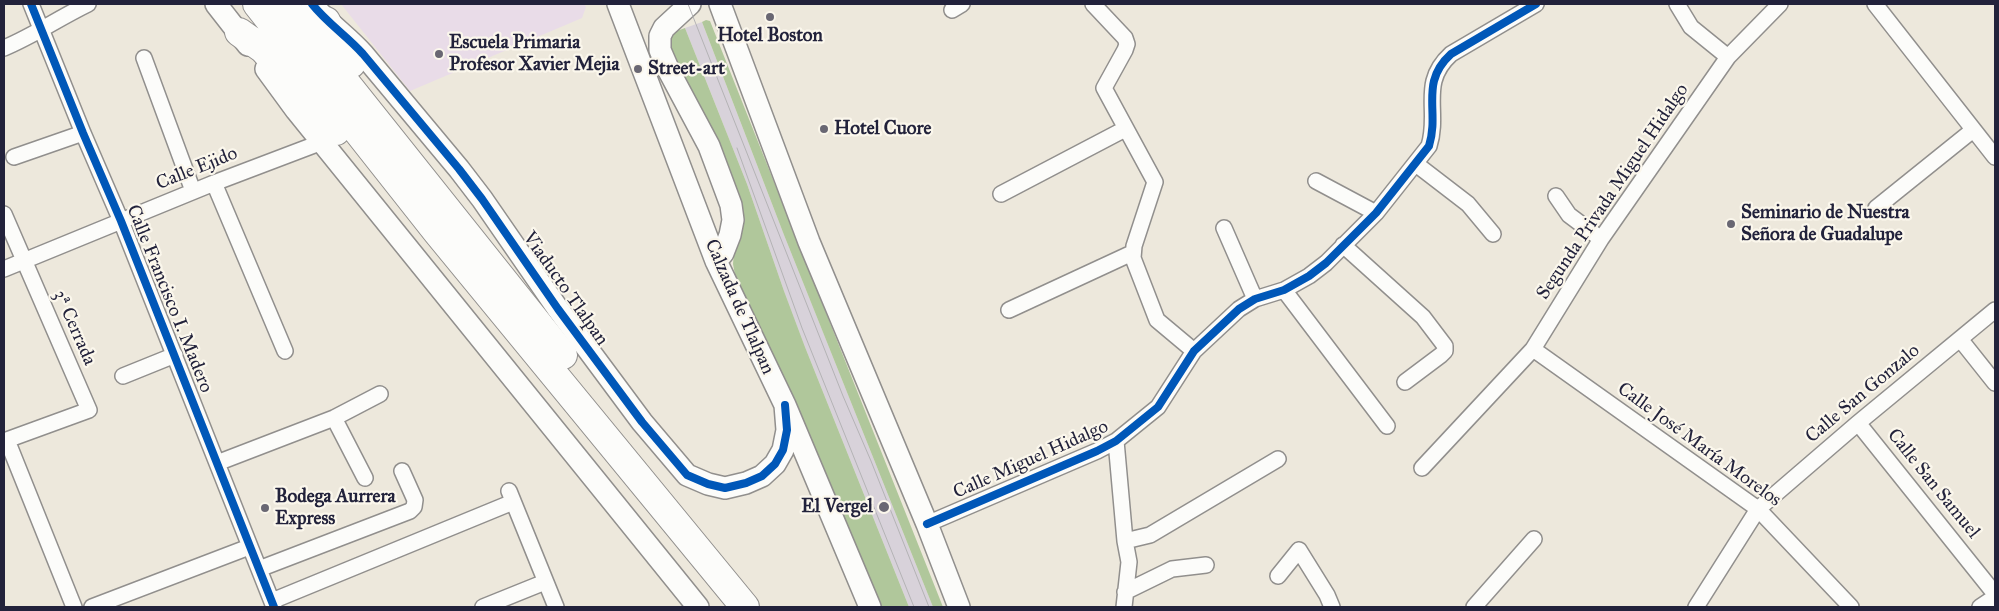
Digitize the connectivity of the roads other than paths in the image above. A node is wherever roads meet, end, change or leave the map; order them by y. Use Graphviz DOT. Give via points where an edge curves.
graph roads {
  1 [pos="31,4"];
  2 [pos="88,4"];
  3 [pos="216,4"];
  4 [pos="257,4"];
  5 [pos="283,4"];
  6 [pos="690,4"];
  7 [pos="720,4"];
  8 [pos="1093,4"];
  9 [pos="1536,4"];
  10 [pos="1677,4"];
  11 [pos="1780,4"];
  12 [pos="1876,4"];
  13 [pos="623,5"];
  14 [pos="319,12"];
  15 [pos="41,31"];
  16 [pos="239,32"];
  17 [pos="4,48"];
  18 [pos="1728,57"];
  19 [pos="144,58"];
  20 [pos="1125,128"];
  21 [pos="1973,130"];
  22 [pos="83,133"];
  23 [pos="322,142"];
  24 [pos="14,157"];
  25 [pos="1995,157"];
  26 [pos="1416,164"];
  27 [pos="1316,181"];
  28 [pos="214,183"];
  29 [pos="193,192"];
  30 [pos="1001,194"];
  31 [pos="437,196"];
  32 [pos="1556,196"];
  33 [pos="1876,208"];
  34 [pos="1376,213"];
  35 [pos="4,214"];
  36 [pos="121,221"];
  37 [pos="1224,228"];
  38 [pos="1493,234"];
  39 [pos="1601,239"];
  40 [pos="1343,245"];
  41 [pos="1132,253"];
  42 [pos="458,257"];
  43 [pos="23,261"];
  44 [pos="716,261"];
  45 [pos="4,268"];
  46 [pos="1284,290"];
  47 [pos="1255,299"];
  48 [pos="1010,310"];
  49 [pos="1995,310"];
  50 [pos="1960,339"];
  51 [pos="1532,349"];
  52 [pos="1194,350"];
  53 [pos="285,351"];
  54 [pos="174,355"];
  55 [pos="123,376"];
  56 [pos="1405,382"];
  57 [pos="1995,384"];
  58 [pos="380,394"];
  59 [pos="785,405"];
  60 [pos="334,418"];
  61 [pos="1858,422"];
  62 [pos="1387,426"];
  63 [pos="5,440"];
  64 [pos="1116,441"];
  65 [pos="1278,459"];
  66 [pos="217,463"];
  67 [pos="1422,468"];
  68 [pos="402,471"];
  69 [pos="364,478"];
  70 [pos="1758,509"];
  71 [pos="927,524"];
  72 [pos="1534,538"];
  73 [pos="1125,541"];
  74 [pos="249,547"];
  75 [pos="1206,565"];
  76 [pos="259,569"];
  77 [pos="1278,576"];
  78 [pos="545,582"];
  79 [pos="1995,596"];
  80 [pos="1125,600"];
  81 [pos="1329,601"];
  82 [pos="273,604"];
  83 [pos="1700,606"];
  84 [pos="74,607"];
  85 [pos="92,607"];
  86 [pos="483,607"];
  87 [pos="556,607"];
  88 [pos="698,607"];
  89 [pos="745,607"];
  90 [pos="767,607"];
  91 [pos="870,607"];
  92 [pos="959,607"];
  93 [pos="1474,607"];
  94 [pos="1851,607"];
  95 [pos="1980,607"];
  1 -- 15 [label="street, Calle Francisco I. Madero"];
  2 -- 15 [label="street"];
  3 -- 16 [label="main road"];
  4 -- 42 [label="highway"];
  5 -- 31 [label="highway, Viaducto Tlalpan"];
  6 -- 44 [label="main road" via="664,28 660,36 660,50 709,146 731,205 730,235"];
  7 -- 71 [label="main road" via="809,242"];
  8 -- 20 [label="street" via="1127,44 1104,88"];
  9 -- 26 [label="street, Calle Miguel Hidalgo" via="1450,54 1442,62 1435,72 1432,86 1432,136"];
  10 -- 18 [label="street" via="1691,27"];
  11 -- 18 [label="street, Segunda Privada Miguel Hidalgo"];
  12 -- 21 [label="street"];
  13 -- 44 [label="main road, Calzada de Tlalpan"];
  14 -- 31 [label="highway" via="341,52 418,152"];
  14 -- 59 [label="main road, Viaducto Tlalpan" via="363,54 459,169 580,339 642,422 687,475 725,488 762,476 775,464 783,450 787,430"];
  15 -- 17 [label="street"];
  15 -- 22 [label="street, Calle Francisco I. Madero"];
  16 -- 23 [label="main road"];
  16 -- 42 [label="highway" via="263,49 321,113 419,232 436,246"];
  18 -- 39 [label="street, Segunda Privada Miguel Hidalgo"];
  19 -- 29 [label="street"];
  20 -- 30 [label="street"];
  20 -- 41 [label="street" via="1155,182"];
  21 -- 25 [label="street"];
  21 -- 33 [label="street"];
  22 -- 24 [label="street"];
  22 -- 36 [label="street, Calle Francisco I. Madero"];
  23 -- 28 [label="street, Calle Ejido"];
  23 -- 88 [label="main road"];
  26 -- 34 [label="street, Calle Miguel Hidalgo"];
  26 -- 38 [label="street" via="1468,204"];
  27 -- 34 [label="street"];
  28 -- 29 [label="street, Calle Ejido"];
  28 -- 53 [label="street"];
  29 -- 36 [label="street, Calle Ejido"];
  31 -- 90 [label="highway, Viaducto Tlalpan" via="655,472"];
  32 -- 39 [label="street" via="1569,214"];
  34 -- 40 [label="street, Calle Miguel Hidalgo"];
  35 -- 43 [label="street, 3ª Cerrada"];
  36 -- 43 [label="street, Calle Ejido"];
  36 -- 54 [label="street, Calle Francisco I. Madero"];
  37 -- 47 [label="street"];
  39 -- 51 [label="street, Segunda Privada Miguel Hidalgo"];
  40 -- 46 [label="street, Calle Miguel Hidalgo" via="1309,276"];
  40 -- 56 [label="street" via="1423,317 1445,346 1441,355"];
  41 -- 48 [label="street"];
  41 -- 52 [label="street" via="1157,320"];
  42 -- 89 [label="highway"];
  43 -- 45 [label="street, Calle Ejido"];
  43 -- 63 [label="street, 3ª Cerrada" via="89,410"];
  44 -- 59 [label="main road, Calzada de Tlalpan"];
  46 -- 47 [label="street, Calle Miguel Hidalgo"];
  46 -- 62 [label="street"];
  47 -- 52 [label="street, Calle Miguel Hidalgo" via="1239,309"];
  49 -- 50 [label="street, Calle San Gonzalo"];
  50 -- 57 [label="street"];
  50 -- 61 [label="street, Calle San Gonzalo"];
  51 -- 67 [label="street, Segunda Privada Miguel Hidalgo"];
  51 -- 70 [label="street, Calle José María Morelos"];
  52 -- 64 [label="street, Calle Miguel Hidalgo" via="1158,407"];
  54 -- 55 [label="street"];
  54 -- 66 [label="street, Calle Francisco I. Madero"];
  58 -- 60 [label="street"];
  59 -- 91 [label="main road, Calzada de Tlalpan"];
  60 -- 66 [label="street"];
  60 -- 69 [label="street"];
  61 -- 70 [label="street, Calle San Gonzalo"];
  61 -- 79 [label="street, Calle San Samuel"];
  63 -- 84 [label="street"];
  64 -- 71 [label="street, Calle Miguel Hidalgo"];
  64 -- 73 [label="street"];
  65 -- 73 [label="street" via="1150,535"];
  66 -- 74 [label="street, Calle Francisco I. Madero"];
  68 -- 76 [label="street" via="415,500 410,511"];
  70 -- 83 [label="street, Calle San Gonzalo"];
  70 -- 94 [label="street, Calle José María Morelos"];
  71 -- 92 [label="main road"];
  72 -- 93 [label="street"];
  73 -- 80 [label="street" via="1129,562"];
  74 -- 76 [label="street, Calle Francisco I. Madero"];
  74 -- 85 [label="street"];
  75 -- 80 [label="street" via="1172,569"];
  76 -- 82 [label="street, Calle Francisco I. Madero"];
  77 -- 81 [label="street" via="1299,550"];
  78 -- 82 [label="street" via="511,496"];
  78 -- 86 [label="street"];
  78 -- 87 [label="street"];
  79 -- 95 [label="street"];
}
